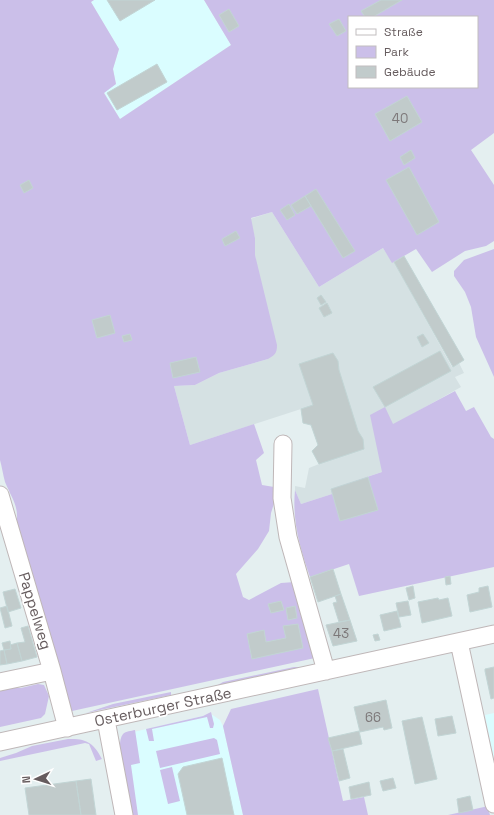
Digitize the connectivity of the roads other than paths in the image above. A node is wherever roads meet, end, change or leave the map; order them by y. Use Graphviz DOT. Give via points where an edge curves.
graph roads {
  1 [pos="283,444"];
  2 [pos="0,495"];
  3 [pos="494,634"];
  4 [pos="459,642"];
  5 [pos="52,671"];
  6 [pos="326,671"];
  7 [pos="0,682"];
  8 [pos="106,720"];
  9 [pos="67,728"];
  10 [pos="0,742"];
  11 [pos="494,804"];
  12 [pos="124,815"];
  1 -- 6 [label="street" via="282,498 288,537"];
  2 -- 5 [label="street, Pappelweg"];
  3 -- 4 [label="street, Osterburger Straße"];
  4 -- 6 [label="street, Osterburger Straße"];
  4 -- 11 [label="street"];
  5 -- 7 [label="street"];
  5 -- 9 [label="street, Pappelweg"];
  6 -- 8 [label="street, Osterburger Straße"];
  8 -- 9 [label="street, Osterburger Straße"];
  8 -- 12 [label="street"];
  9 -- 10 [label="street, Osterburger Straße"];
}
